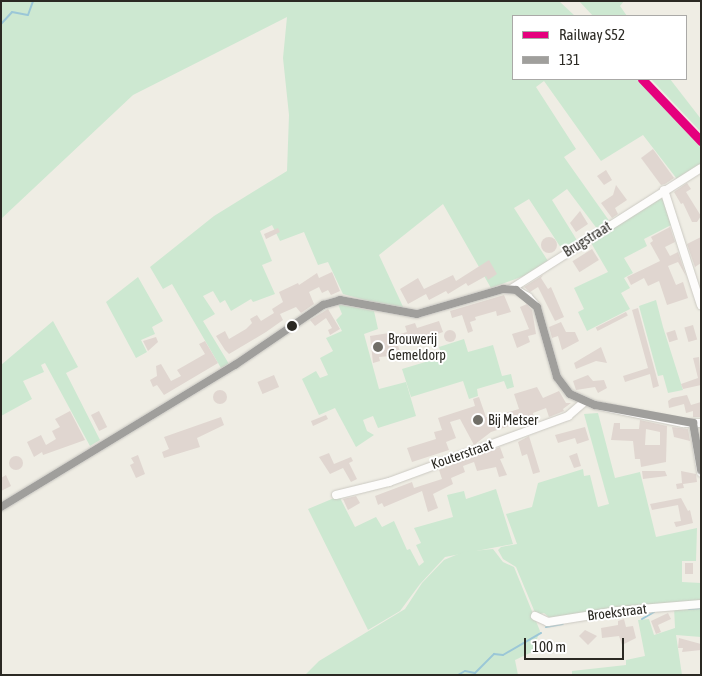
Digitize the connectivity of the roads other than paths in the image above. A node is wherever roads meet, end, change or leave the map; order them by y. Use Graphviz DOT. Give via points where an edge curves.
graph roads {
  1 [pos="701,168"];
  2 [pos="664,190"];
  3 [pos="511,289"];
  4 [pos="701,305"];
  5 [pos="584,402"];
  6 [pos="697,423"];
  7 [pos="701,472"];
  8 [pos="336,495"];
  9 [pos="1,507"];
  10 [pos="701,604"];
  11 [pos="535,616"];
  1 -- 2 [label="street, Brugstraat"];
  2 -- 3 [label="street, Brugstraat"];
  2 -- 4 [label="street"];
  3 -- 5 [label="street" via="523,293 536,307 560,384"];
  3 -- 9 [label="street, Brugstraat" via="416,314 390,311 358,300 328,302 235,365"];
  5 -- 6 [label="street"];
  5 -- 8 [label="street, Kouterstraat" via="568,416 389,482"];
  6 -- 7 [label="street"];
  10 -- 11 [label="street, Broekstraat" via="609,612 548,622"];
}
